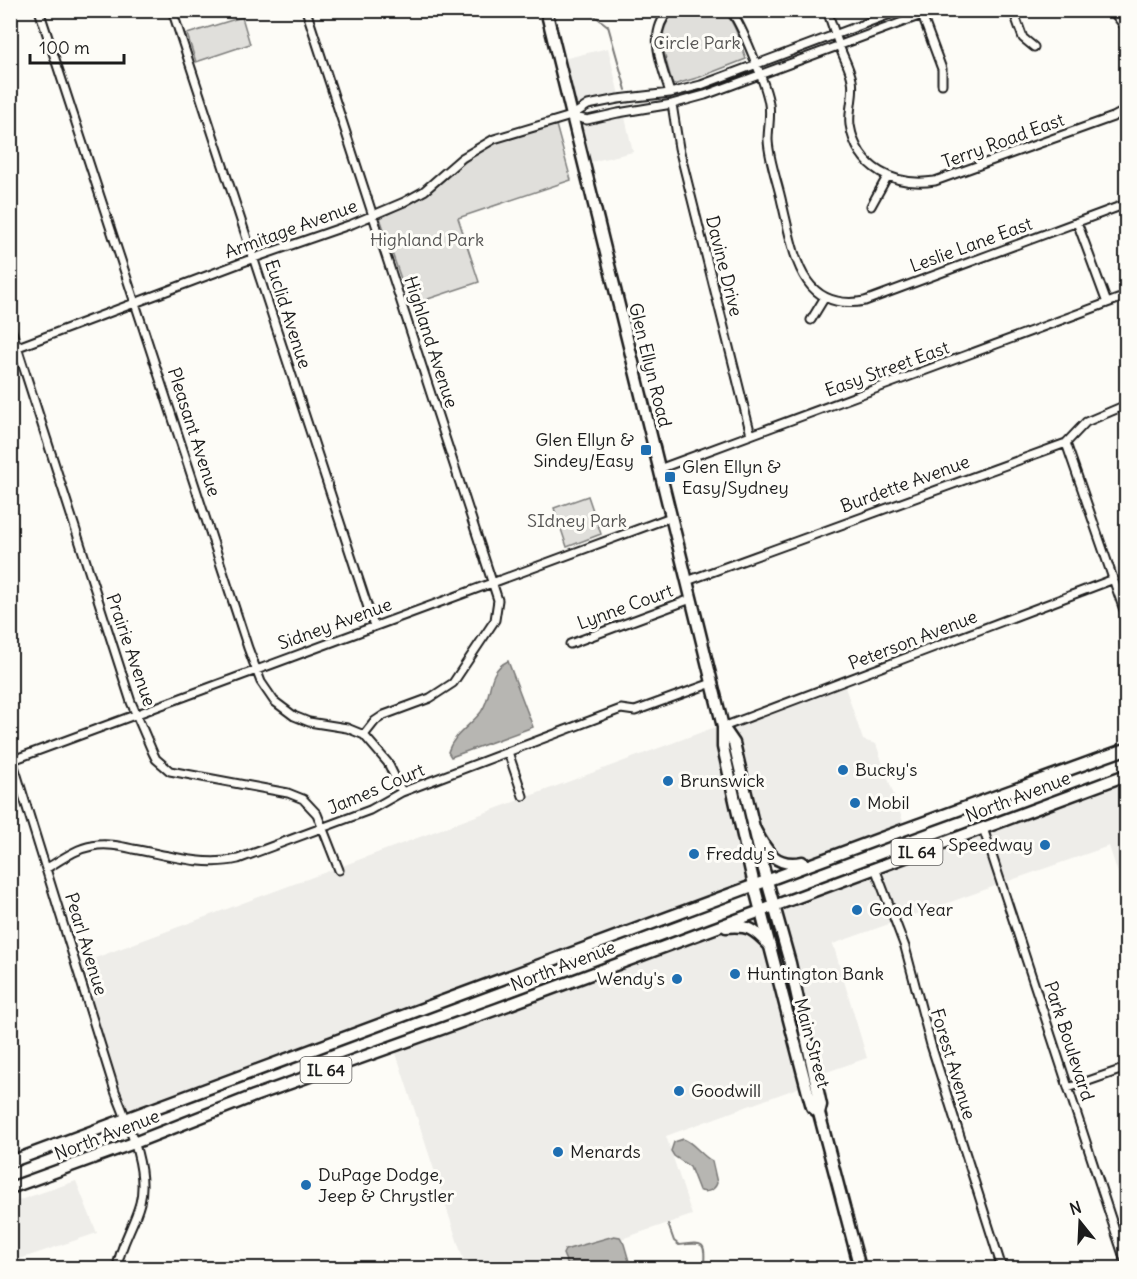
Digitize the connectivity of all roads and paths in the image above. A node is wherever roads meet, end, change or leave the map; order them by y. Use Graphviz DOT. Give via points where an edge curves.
graph roads {
  1 [pos="39,10"];
  2 [pos="172,10"];
  3 [pos="306,10"];
  4 [pos="546,10"];
  5 [pos="670,10"];
  6 [pos="730,10"];
  7 [pos="827,10"];
  8 [pos="901,10"];
  9 [pos="935,10"];
  10 [pos="1013,10"];
  11 [pos="1112,10"];
  12 [pos="921,13"];
  13 [pos="1126,28"];
  14 [pos="836,34"];
  15 [pos="839,46"];
  16 [pos="1034,47"];
  17 [pos="756,65"];
  18 [pos="760,75"];
  19 [pos="942,84"];
  20 [pos="669,93"];
  21 [pos="672,104"];
  22 [pos="1126,110"];
  23 [pos="571,116"];
  24 [pos="887,177"];
  25 [pos="1126,204"];
  26 [pos="871,206"];
  27 [pos="373,214"];
  28 [pos="1077,222"];
  29 [pos="254,258"];
  30 [pos="1126,296"];
  31 [pos="825,297"];
  32 [pos="136,302"];
  33 [pos="1107,303"];
  34 [pos="811,320"];
  35 [pos="10,325"];
  36 [pos="14,349"];
  37 [pos="1126,405"];
  38 [pos="751,435"];
  39 [pos="1066,443"];
  40 [pos="659,470"];
  41 [pos="671,517"];
  42 [pos="1114,579"];
  43 [pos="493,581"];
  44 [pos="687,581"];
  45 [pos="691,598"];
  46 [pos="1126,616"];
  47 [pos="374,626"];
  48 [pos="570,644"];
  49 [pos="257,670"];
  50 [pos="712,683"];
  51 [pos="137,716"];
  52 [pos="723,727"];
  53 [pos="364,735"];
  54 [pos="1126,749"];
  55 [pos="508,752"];
  56 [pos="11,758"];
  57 [pos="1126,775"];
  58 [pos="402,792"];
  59 [pos="523,796"];
  60 [pos="753,826"];
  61 [pos="324,828"];
  62 [pos="983,828"];
  63 [pos="852,849"];
  64 [pos="47,868"];
  65 [pos="875,868"];
  66 [pos="339,870"];
  67 [pos="767,880"];
  68 [pos="754,885"];
  69 [pos="775,904"];
  70 [pos="761,909"];
  71 [pos="699,933"];
  72 [pos="770,946"];
  73 [pos="1126,1068"];
  74 [pos="1068,1088"];
  75 [pos="819,1113"];
  76 [pos="126,1119"];
  77 [pos="134,1143"];
  78 [pos="10,1162"];
  79 [pos="10,1188"];
  80 [pos="1126,1264"];
  81 [pos="117,1269"];
  82 [pos="860,1269"];
  83 [pos="1002,1269"];
  1 -- 32 [label="street, Pleasant Avenue"];
  2 -- 29 [label="street, Euclid Avenue"];
  3 -- 27 [label="street, Highland Avenue"];
  4 -- 23 [label="main road, Glen Ellyn Road"];
  5 -- 20 [label="street" via="657,39"];
  6 -- 17 [label="street"];
  7 -- 14 [label="street"];
  8 -- 14 [label="street, Armitage Avenue"];
  9 -- 12 [label="street, Armitage Avenue"];
  10 -- 16 [label="street" via="1023,38"];
  11 -- 13 [label="street"];
  12 -- 15 [label="street, Armitage Avenue"];
  12 -- 19 [label="street" via="942,69"];
  14 -- 15 [label="street"];
  14 -- 17 [label="street, Armitage Avenue"];
  15 -- 18 [label="street, Armitage Avenue"];
  15 -- 24 [label="street" via="853,84 849,112 852,134 865,158"];
  17 -- 18 [label="street"];
  17 -- 20 [label="street, Armitage Avenue"];
  18 -- 21 [label="street, Armitage Avenue"];
  18 -- 31 [label="street" via="769,103 769,148 797,263 806,281"];
  20 -- 23 [label="street, Armitage Avenue" via="588,105"];
  21 -- 23 [label="street, Armitage Avenue" via="587,120"];
  21 -- 38 [label="street, Davine Drive" via="679,148"];
  22 -- 24 [label="street, Terry Road East" via="936,181 912,183"];
  23 -- 27 [label="street, Armitage Avenue" via="494,139 462,158 424,191"];
  23 -- 40 [label="main road, Glen Ellyn Road"];
  24 -- 26 [label="street"];
  25 -- 28 [label="street, Leslie Lane East"];
  27 -- 29 [label="street, Armitage Avenue"];
  27 -- 43 [label="street, Highland Avenue"];
  28 -- 31 [label="street, Leslie Lane East" via="865,301 840,302"];
  28 -- 33 [label="street"];
  29 -- 32 [label="street, Armitage Avenue"];
  29 -- 47 [label="street, Euclid Avenue"];
  30 -- 33 [label="street, Easy Street East"];
  31 -- 34 [label="street"];
  32 -- 36 [label="street, Armitage Avenue"];
  32 -- 49 [label="street, Pleasant Avenue"];
  33 -- 38 [label="street, Easy Street East"];
  35 -- 36 [label="street, Prairie Avenue"];
  36 -- 51 [label="street, Prairie Avenue"];
  37 -- 39 [label="street, Burdette Avenue" via="1086,422"];
  38 -- 40 [label="street, Easy Street East"];
  39 -- 42 [label="street"];
  39 -- 44 [label="street, Burdette Avenue"];
  40 -- 41 [label="main road, Glen Ellyn Road"];
  41 -- 43 [label="street, Sidney Avenue"];
  41 -- 44 [label="main road, Glen Ellyn Road"];
  42 -- 46 [label="street"];
  42 -- 52 [label="street, Peterson Avenue"];
  43 -- 47 [label="street, Sidney Avenue"];
  43 -- 53 [label="street, Highland Avenue" via="498,600 495,620 459,676 439,694 384,715"];
  44 -- 45 [label="main road, Glen Ellyn Road"];
  45 -- 48 [label="street, Lynne Court"];
  45 -- 50 [label="main road, Glen Ellyn Road"];
  47 -- 49 [label="street, Sidney Avenue"];
  49 -- 51 [label="street, Sidney Avenue"];
  49 -- 53 [label="street, Pleasant Avenue" via="270,696 294,716"];
  50 -- 52 [label="main road, Glen Ellyn Road"];
  50 -- 55 [label="street, James Court" via="635,711 621,709"];
  51 -- 56 [label="street, Sidney Avenue"];
  51 -- 61 [label="street, Prairie Avenue" via="153,753 170,771 288,793 303,799"];
  52 -- 60 [label="main road, Glen Ellyn Road" via="734,744"];
  52 -- 68 [label="main road, Glen Ellyn Road" via="723,747"];
  53 -- 58 [label="street" via="388,763"];
  54 -- 63 [label="main road, North Avenue / IL 64"];
  55 -- 58 [label="street, James Court"];
  55 -- 59 [label="street"];
  56 -- 64 [label="street, Pearl Avenue"];
  57 -- 62 [label="main road, North Avenue / IL 64"];
  58 -- 61 [label="street, James Court"];
  60 -- 63 [label="main road" via="778,861 791,864"];
  60 -- 67 [label="main road, Glen Ellyn Road"];
  61 -- 64 [label="street, James Court" via="226,862 99,845 77,850"];
  61 -- 66 [label="street, Prairie Avenue"];
  62 -- 65 [label="main road, North Avenue / IL 64"];
  62 -- 74 [label="street, Park Boulevard"];
  63 -- 67 [label="main road, North Avenue / IL 64"];
  64 -- 76 [label="street, Pearl Avenue"];
  65 -- 69 [label="main road, North Avenue / IL 64"];
  65 -- 83 [label="street, Forest Avenue" via="905,947 937,1067"];
  67 -- 68 [label="main road, North Avenue / IL 64"];
  67 -- 69 [label="main road, Glen Ellyn Road"];
  68 -- 70 [label="main road, Glen Ellyn Road"];
  68 -- 76 [label="main road, North Avenue / IL 64"];
  69 -- 70 [label="main road, North Avenue / IL 64"];
  69 -- 75 [label="main road, Main Street" via="821,1105"];
  70 -- 71 [label="main road, North Avenue / IL 64"];
  70 -- 72 [label="main road, Main Street"];
  71 -- 72 [label="main road" via="740,926 756,932"];
  71 -- 77 [label="main road, North Avenue / IL 64"];
  72 -- 75 [label="main road, Main Street" via="812,1107"];
  73 -- 74 [label="street"];
  74 -- 80 [label="street, Park Boulevard"];
  75 -- 82 [label="main road, Main Street"];
  76 -- 77 [label="street, Pearl Avenue"];
  76 -- 78 [label="main road, North Avenue / IL 64"];
  77 -- 79 [label="main road, North Avenue / IL 64"];
  77 -- 81 [label="street, Pearl Avenue" via="142,1179 140,1201"];
}
